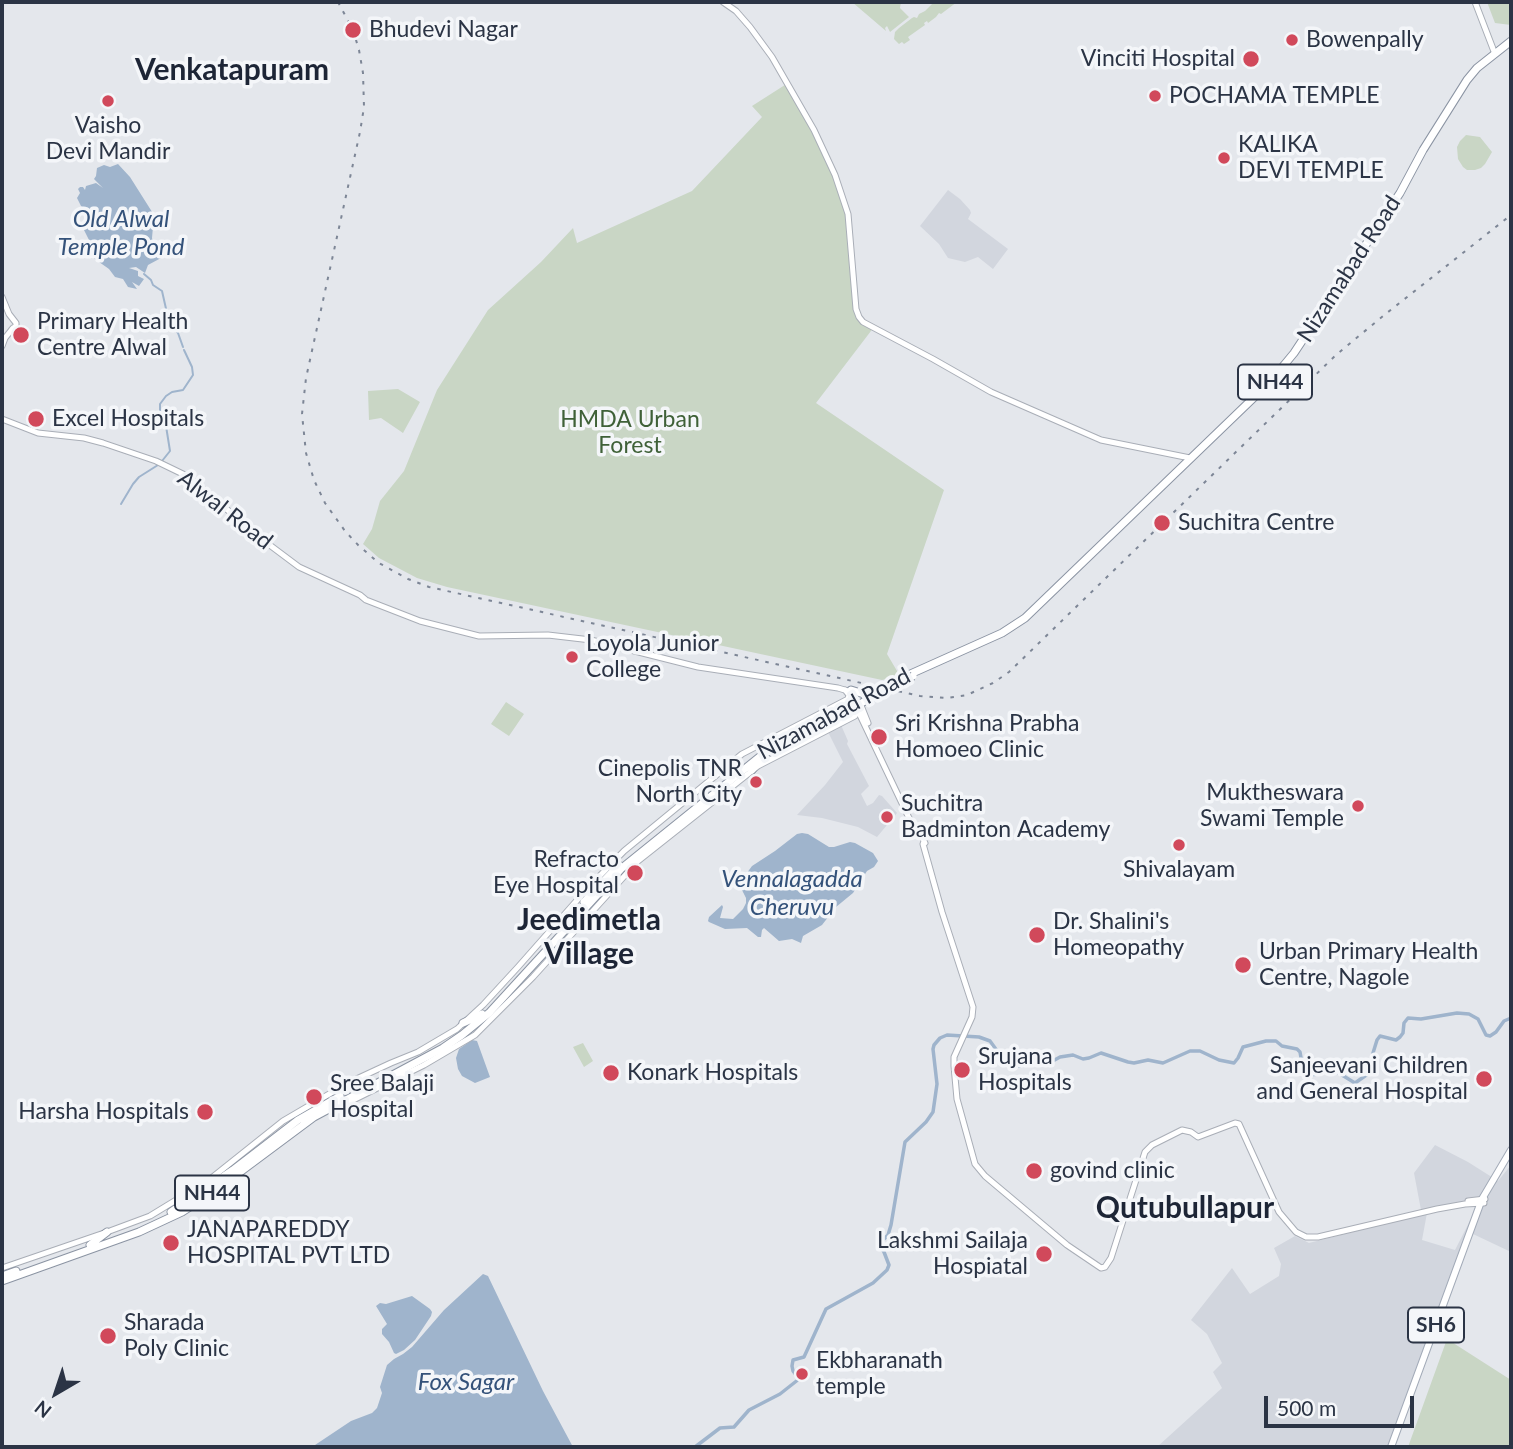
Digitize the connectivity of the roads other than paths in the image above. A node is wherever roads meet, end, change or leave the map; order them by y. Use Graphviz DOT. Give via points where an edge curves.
graph roads {
  1 [pos="723,2"];
  2 [pos="1475,2"];
  3 [pos="1511,43"];
  4 [pos="1496,55"];
  5 [pos="2,297"];
  6 [pos="2,346"];
  7 [pos="2,419"];
  8 [pos="1217,436"];
  9 [pos="1190,458"];
  10 [pos="1111,539"];
  11 [pos="993,640"];
  12 [pos="848,690"];
  13 [pos="878,692"];
  14 [pos="867,695"];
  15 [pos="857,703"];
  16 [pos="855,716"];
  17 [pos="825,720"];
  18 [pos="762,755"];
  19 [pos="752,770"];
  20 [pos="725,788"];
  21 [pos="911,820"];
  22 [pos="675,822"];
  23 [pos="619,876"];
  24 [pos="591,890"];
  25 [pos="530,974"];
  26 [pos="504,993"];
  27 [pos="482,1014"];
  28 [pos="463,1023"];
  29 [pos="394,1077"];
  30 [pos="377,1083"];
  31 [pos="350,1099"];
  32 [pos="338,1108"];
  33 [pos="302,1121"];
  34 [pos="247,1150"];
  35 [pos="259,1151"];
  36 [pos="1511,1152"];
  37 [pos="1483,1201"];
  38 [pos="107,1232"];
  39 [pos="90,1245"];
  40 [pos="77,1246"];
  41 [pos="2,1268"];
  42 [pos="2,1276"];
  43 [pos="2,1283"];
  44 [pos="1393,1447"];
  1 -- 9 [label="main road" via="736,11 772,57 835,175 847,211 856,309 863,322 991,392 1101,440"];
  2 -- 4 [label="main road"];
  3 -- 4 [label="highway, Nizamabad Road / NH44"];
  4 -- 8 [label="highway, Nizamabad Road / NH44" via="1466,80 1400,193 1298,350"];
  5 -- 6 [label="main road" via="15,322"];
  7 -- 12 [label="main road, Alwal Road" via="38,433 84,438 156,461 187,476 307,572 420,618 493,635 567,634 603,639 700,665"];
  8 -- 9 [label="highway, Nizamabad Road / NH44"];
  8 -- 10 [label="highway, Nizamabad Road / NH44"];
  9 -- 10 [label="highway, Nizamabad Road / NH44"];
  10 -- 11 [label="highway, Nizamabad Road / NH44" via="1027,622"];
  11 -- 13 [label="highway, Nizamabad Road / NH44, bridge"];
  11 -- 13 [label="highway, Nizamabad Road / NH44, bridge"];
  12 -- 14 [label="highway"];
  12 -- 15 [label="main road"];
  12 -- 24 [label="main road, Nizamabad Road" via="848,699 743,754 624,851"];
  13 -- 14 [label="highway, Nizamabad Road / NH44"];
  13 -- 15 [label="highway, Nizamabad Road / NH44"];
  14 -- 15 [label="highway, Nizamabad Road / NH44"];
  15 -- 17 [label="highway, Nizamabad Road / NH44"];
  15 -- 21 [label="main road"];
  16 -- 19 [label="main road, Nizamabad Road"];
  17 -- 18 [label="highway, Nizamabad Road / NH44"];
  17 -- 21 [label="main road" via="857,709"];
  17 -- 22 [label="highway, Nizamabad Road / NH44" via="760,751"];
  18 -- 19 [label="highway"];
  18 -- 20 [label="highway, Nizamabad Road / NH44"];
  19 -- 20 [label="main road, Nizamabad Road"];
  20 -- 22 [label="highway, Nizamabad Road / NH44"];
  20 -- 23 [label="main road, Nizamabad Road"];
  21 -- 37 [label="main road" via="924,841 973,1003 975,1015 956,1057 956,1076 978,1166 1101,1269 1111,1258 1144,1155 1182,1130 1198,1138 1239,1124 1279,1210 1306,1234"];
  22 -- 23 [label="highway, Nizamabad Road / NH44"];
  22 -- 24 [label="highway, Nizamabad Road / NH44"];
  23 -- 25 [label="highway, Nizamabad Road / NH44"];
  24 -- 26 [label="highway, Nizamabad Road / NH44"];
  24 -- 28 [label="main road, Nizamabad Road"];
  25 -- 26 [label="highway, Nizamabad Road / NH44"];
  25 -- 29 [label="main road, Nizamabad Road" via="468,1041"];
  26 -- 27 [label="highway, Nizamabad Road / NH44"];
  26 -- 29 [label="highway, Nizamabad Road / NH44" via="462,1035"];
  27 -- 28 [label="highway"];
  27 -- 30 [label="highway, Nizamabad Road / NH44" via="456,1036"];
  28 -- 34 [label="main road, Nizamabad Road" via="418,1052 351,1082 283,1122"];
  29 -- 30 [label="highway, Nizamabad Road / NH44"];
  30 -- 31 [label="highway, Nizamabad Road / NH44"];
  30 -- 33 [label="highway, Nizamabad Road / NH44"];
  31 -- 32 [label="main road, Nizamabad Road"];
  31 -- 33 [label="highway, Nizamabad Road / NH44"];
  33 -- 35 [label="highway, Nizamabad Road / NH44"];
  33 -- 43 [label="highway, Nizamabad Road / NH44" via="206,1197 161,1222"];
  34 -- 35 [label="highway"];
  34 -- 38 [label="main road, Nizamabad Road" via="168,1206"];
  35 -- 39 [label="highway, Nizamabad Road / NH44" via="177,1209"];
  36 -- 37 [label="main road, SH6"];
  37 -- 44 [label="main road, SH6"];
  38 -- 39 [label="highway"];
  38 -- 40 [label="main road, Nizamabad Road"];
  39 -- 40 [label="highway, Nizamabad Road / NH44"];
  40 -- 41 [label="main road, Nizamabad Road"];
  40 -- 42 [label="highway, Nizamabad Road / NH44"];
}
